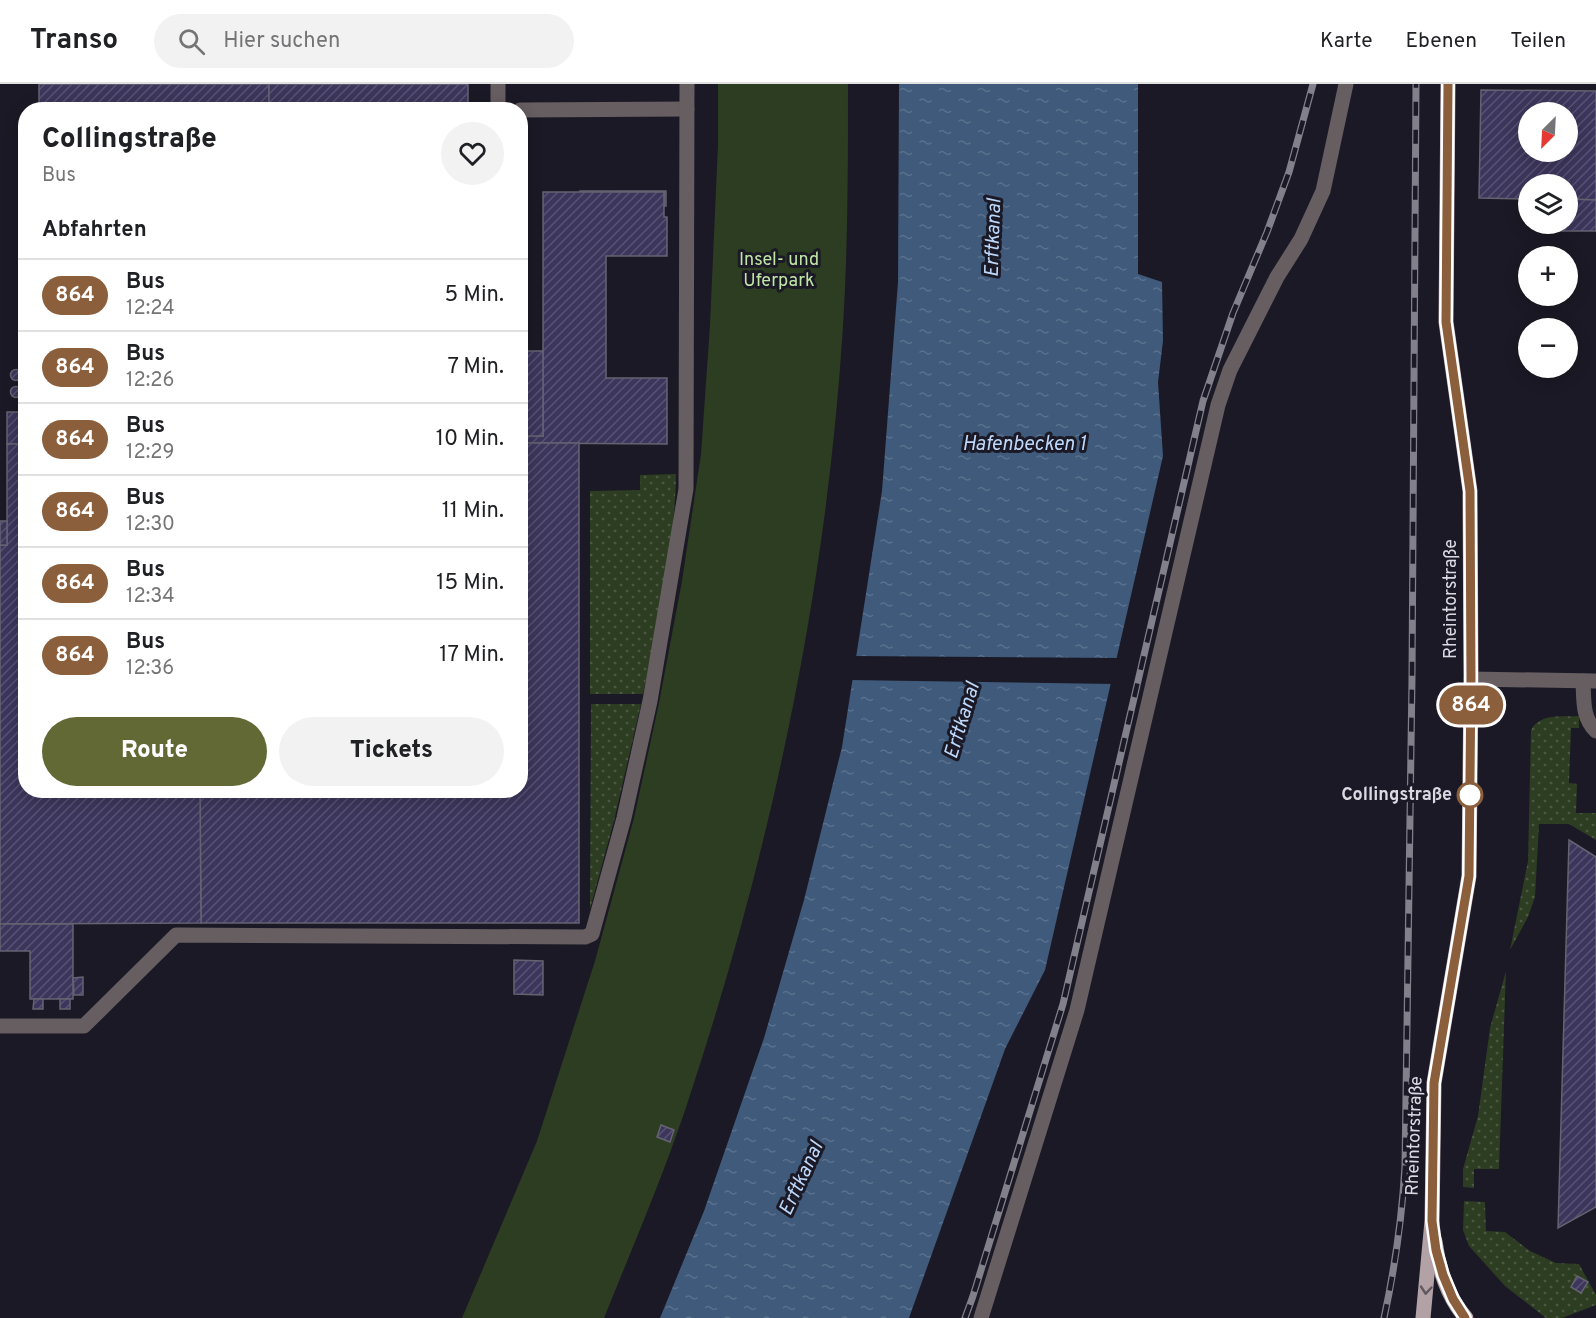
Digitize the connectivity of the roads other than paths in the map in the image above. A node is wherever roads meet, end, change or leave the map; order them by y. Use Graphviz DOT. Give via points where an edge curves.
graph roads {
  1 [pos="498,84"];
  2 [pos="687,84"];
  3 [pos="1346,84"];
  4 [pos="1448,84"];
  5 [pos="498,102"];
  6 [pos="687,109"];
  7 [pos="528,110"];
  8 [pos="1471,679"];
  9 [pos="1589,681"];
  10 [pos="1596,731"];
  11 [pos="0,1026"];
  12 [pos="1432,1221"];
  13 [pos="981,1318"];
  14 [pos="1423,1318"];
  15 [pos="1465,1318"];
  1 -- 5 [label="street"];
  2 -- 6 [label="street"];
  3 -- 13 [label="street" via="1323,191 1230,370 1218,405 1077,1010"];
  4 -- 8 [label="main road, Rheintorstraße" via="1446,322 1470,491"];
  6 -- 7 [label="street"];
  6 -- 11 [label="street" via="686,489 650,701 624,818 592,934 176,935 84,1026"];
  8 -- 9 [label="street"];
  8 -- 12 [label="main road, Rheintorstraße" via="1469,876 1434,1083"];
  9 -- 10 [label="street" via="1585,716"];
  12 -- 14 [label="main road, Rheintorstraße, one-way"];
  12 -- 15 [label="main road, Rheintorstraße" via="1443,1275"];
}
